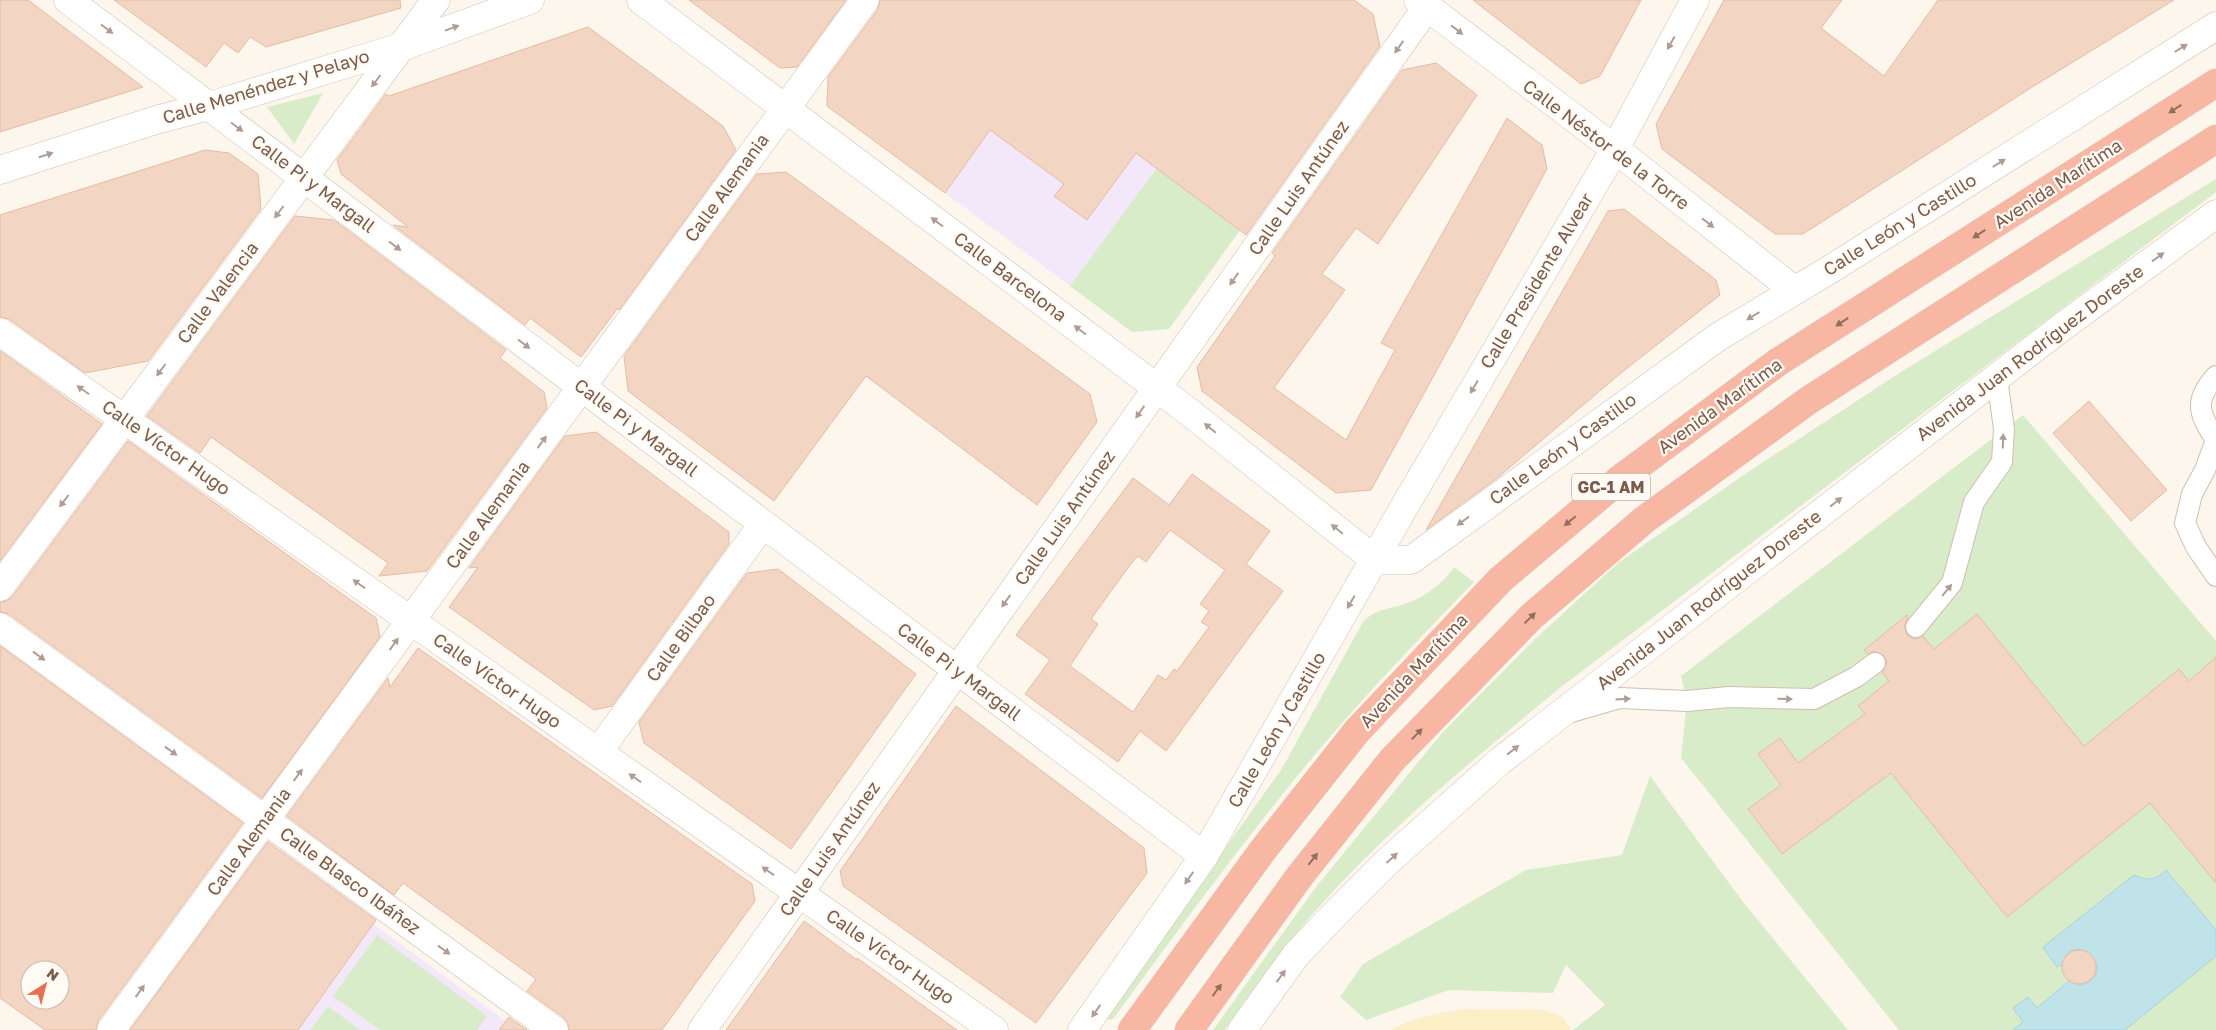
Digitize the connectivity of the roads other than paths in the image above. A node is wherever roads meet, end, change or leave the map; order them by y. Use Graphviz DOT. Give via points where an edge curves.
graph roads {
  1 [pos="68,0"];
  2 [pos="436,0"];
  3 [pos="530,0"];
  4 [pos="641,0"];
  5 [pos="865,0"];
  6 [pos="1695,0"];
  7 [pos="1422,3"];
  8 [pos="495,6"];
  9 [pos="2216,26"];
  10 [pos="402,47"];
  11 [pos="2216,83"];
  12 [pos="209,106"];
  13 [pos="785,108"];
  14 [pos="2216,139"];
  15 [pos="1614,150"];
  16 [pos="0,170"];
  17 [pos="304,178"];
  18 [pos="2216,214"];
  19 [pos="1794,290"];
  20 [pos="0,332"];
  21 [pos="2216,376"];
  22 [pos="1997,378"];
  23 [pos="582,387"];
  24 [pos="1157,388"];
  25 [pos="125,419"];
  26 [pos="763,524"];
  27 [pos="1375,560"];
  28 [pos="2216,576"];
  29 [pos="0,587"];
  30 [pos="411,620"];
  31 [pos="0,627"];
  32 [pos="1916,628"];
  33 [pos="1874,662"];
  34 [pos="957,670"];
  35 [pos="1559,715"];
  36 [pos="598,752"];
  37 [pos="265,820"];
  38 [pos="1204,856"];
  39 [pos="799,893"];
  40 [pos="111,1030"];
  41 [pos="554,1030"];
  42 [pos="702,1030"];
  43 [pos="994,1030"];
  44 [pos="1082,1030"];
  45 [pos="1132,1030"];
  46 [pos="1189,1030"];
  47 [pos="1242,1030"];
  1 -- 12 [label="street, Calle Pi y Margall, one-way"];
  2 -- 10 [label="street, Calle Valencia"];
  3 -- 8 [label="street, Calle Menéndez y Pelayo"];
  4 -- 13 [label="street, Calle Barcelona"];
  5 -- 13 [label="street, Calle Alemania"];
  6 -- 15 [label="street, Calle Presidente Alvear, one-way"];
  7 -- 15 [label="street, Calle Néstor de la Torre, one-way"];
  7 -- 24 [label="street, Calle Luis Antúnez, one-way"];
  10 -- 8 [label="street, Calle Menéndez y Pelayo, one-way"];
  19 -- 9 [label="street, Calle León y Castillo, one-way"];
  10 -- 12 [label="street, Calle Menéndez y Pelayo"];
  10 -- 17 [label="street, Calle Valencia, one-way"];
  11 -- 45 [label="highway, Avenida Marítima / GC-1 AM, one-way" via="1778,362 1620,479 1502,579 1357,731 1263,850"];
  16 -- 12 [label="street, Calle Menéndez y Pelayo, one-way"];
  12 -- 17 [label="street, Calle Pi y Margall, one-way"];
  13 -- 23 [label="street, Calle Alemania"];
  24 -- 13 [label="street, Calle Barcelona, one-way"];
  46 -- 14 [label="highway, GC-1 AM, one-way" via="1299,877 1392,760 1532,616 1644,520 1810,400"];
  15 -- 19 [label="street, Calle Néstor de la Torre, one-way"];
  15 -- 27 [label="street, Calle Presidente Alvear, one-way"];
  17 -- 23 [label="street, Calle Pi y Margall, one-way"];
  17 -- 25 [label="street, Calle Valencia, one-way"];
  22 -- 18 [label="street, Avenida Juan Rodríguez Doreste, one-way"];
  19 -- 27 [label="street, Calle León y Castillo, one-way" via="1718,337 1411,560"];
  25 -- 20 [label="street, Calle Víctor Hugo, one-way"];
  21 -- 28 [label="lane" via="2201,400 2202,419 2216,440 2192,494 2185,523 2196,548"];
  32 -- 22 [label="lane, one-way" via="1952,583 1974,502 2002,462 2004,429"];
  35 -- 22 [label="street, Avenida Juan Rodríguez Doreste, one-way"];
  23 -- 26 [label="street, Calle Pi y Margall"];
  30 -- 23 [label="street, Calle Alemania, one-way"];
  27 -- 24 [label="street, Calle Barcelona, one-way"];
  24 -- 34 [label="street, Calle Luis Antúnez, one-way"];
  25 -- 29 [label="street, Calle Valencia, one-way"];
  30 -- 25 [label="street, Calle Víctor Hugo, one-way"];
  26 -- 34 [label="street, Calle Pi y Margall"];
  26 -- 36 [label="street, Calle Bilbao"];
  27 -- 38 [label="street, Calle León y Castillo, one-way"];
  30 -- 36 [label="street, Calle Víctor Hugo"];
  37 -- 30 [label="street, Calle Alemania, one-way"];
  31 -- 37 [label="street, Calle Blasco Ibáñez, one-way"];
  35 -- 33 [label="lane, one-way" via="1620,698 1814,700 1856,677"];
  34 -- 38 [label="street, Calle Pi y Margall"];
  34 -- 39 [label="street, Calle Luis Antúnez"];
  47 -- 35 [label="street, Avenida Juan Rodríguez Doreste, one-way" via="1296,955 1387,862 1488,771"];
  39 -- 36 [label="street, Calle Víctor Hugo, one-way"];
  40 -- 37 [label="street, Calle Alemania, one-way"];
  37 -- 41 [label="street, Calle Blasco Ibáñez, one-way"];
  38 -- 44 [label="street, Calle León y Castillo, one-way"];
  39 -- 42 [label="street, Calle Luis Antúnez"];
  39 -- 43 [label="street, Calle Víctor Hugo"];
}
